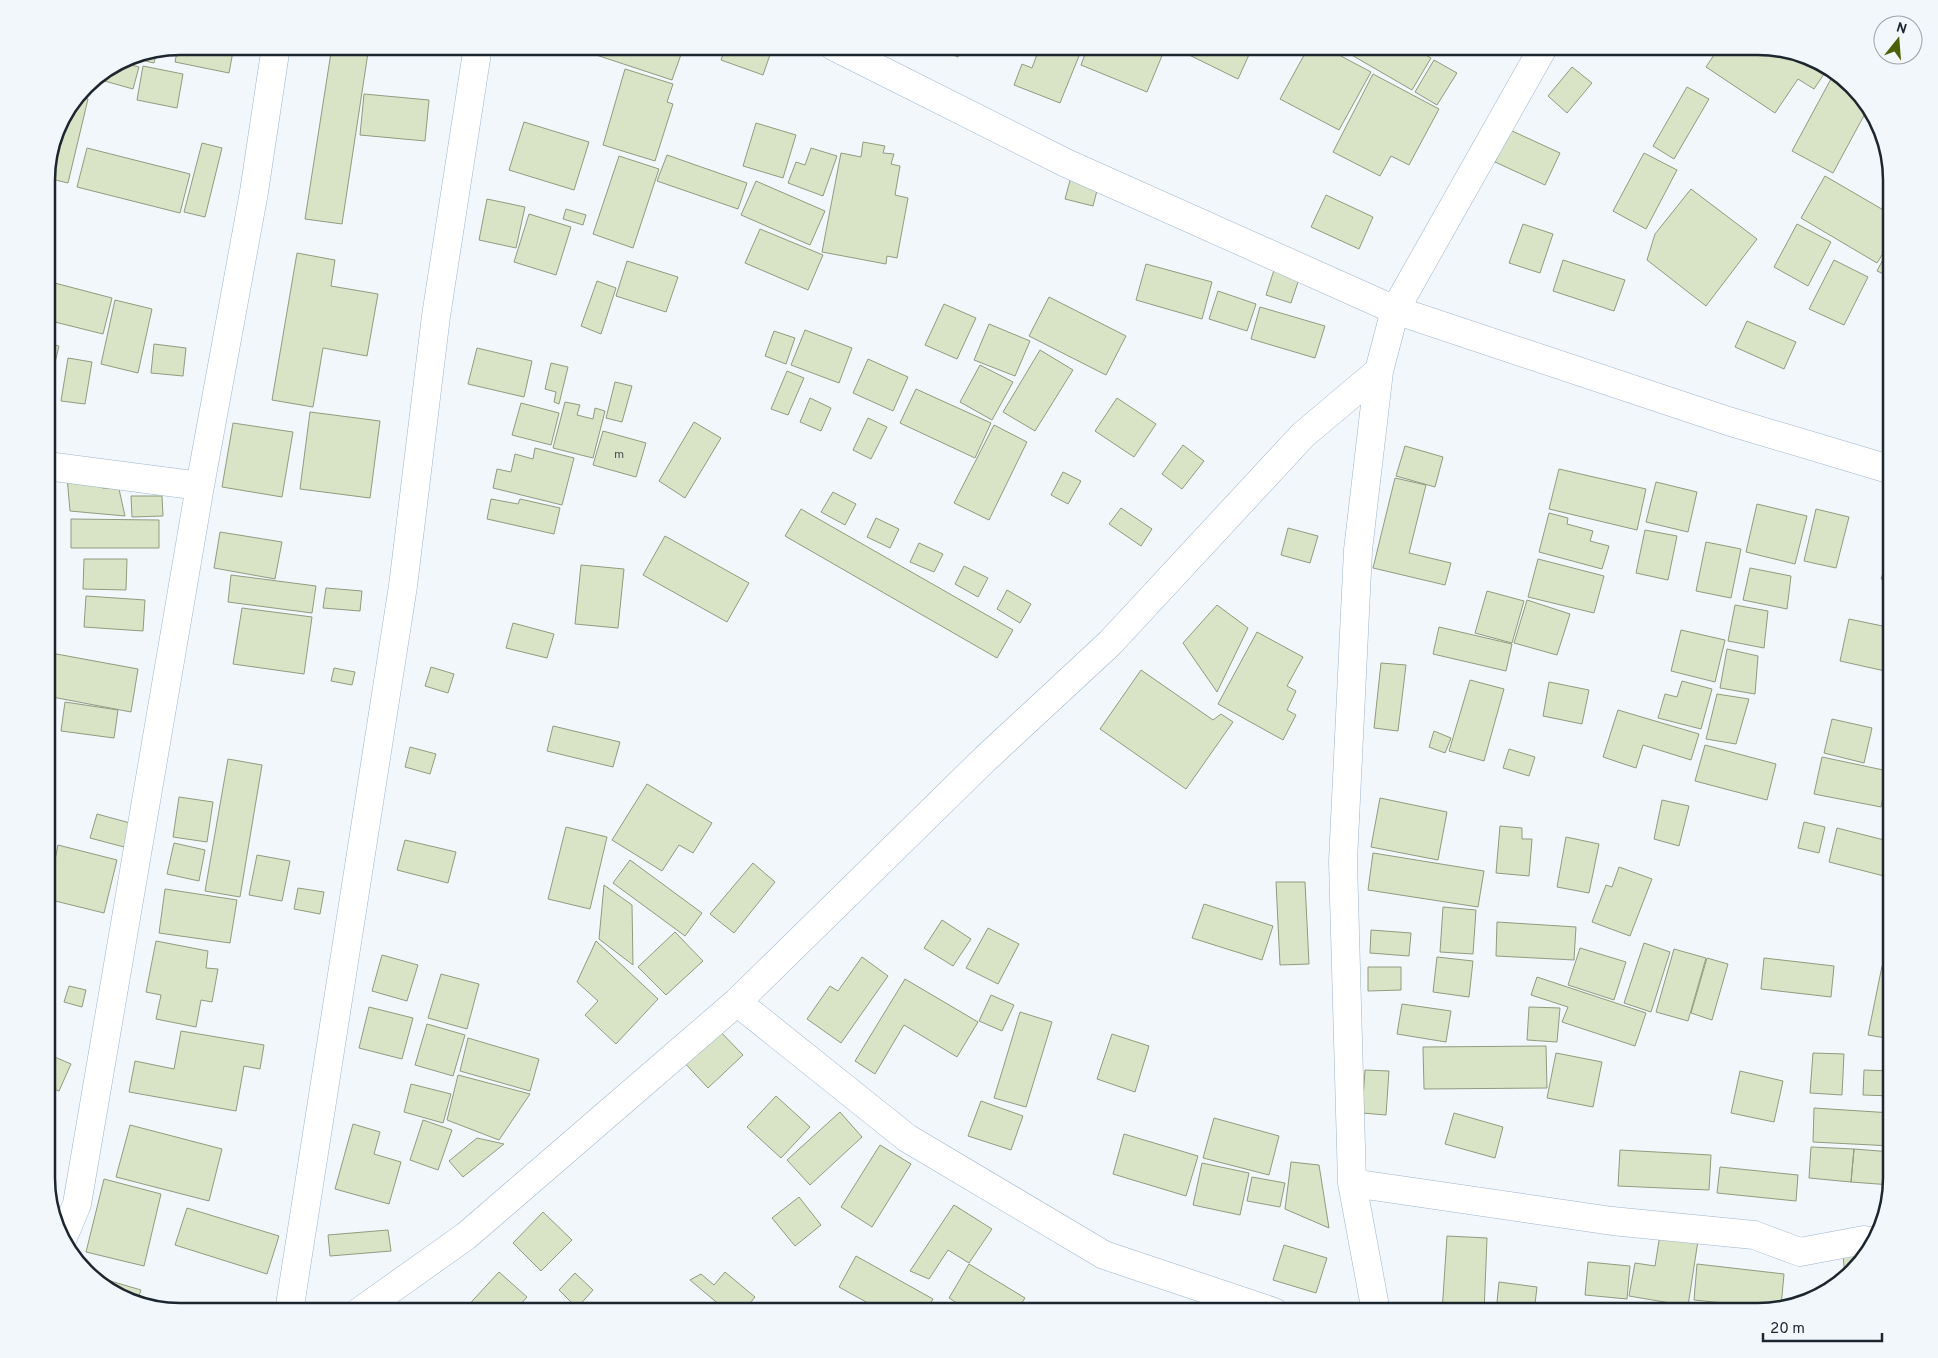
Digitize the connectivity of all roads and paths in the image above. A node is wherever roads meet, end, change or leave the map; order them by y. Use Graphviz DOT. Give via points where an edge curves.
graph roads {
  1 [pos="275,55"];
  2 [pos="477,55"];
  3 [pos="851,55"];
  4 [pos="1539,55"];
  5 [pos="1395,310"];
  6 [pos="1379,371"];
  7 [pos="55,467"];
  8 [pos="1883,467"];
  9 [pos="200,486"];
  10 [pos="737,1002"];
  11 [pos="1352,1183"];
  12 [pos="66,1230"];
  13 [pos="1866,1240"];
  14 [pos="290,1303"];
  15 [pos="372,1303"];
  16 [pos="1247,1303"];
  17 [pos="1374,1303"];
  1 -- 9 [label="street" via="254,192"];
  2 -- 14 [label="street" via="436,316 403,586"];
  3 -- 5 [label="street" via="1066,163"];
  4 -- 5 [label="street"];
  5 -- 6 [label="street"];
  5 -- 8 [label="street" via="1728,420"];
  6 -- 10 [label="street" via="1303,435 1110,643"];
  6 -- 11 [label="street" via="1358,550 1343,861"];
  7 -- 9 [label="street"];
  9 -- 12 [label="street" via="77,1204"];
  10 -- 15 [label="street" via="466,1236"];
  10 -- 16 [label="street" via="907,1138 1104,1255"];
  11 -- 13 [label="street" via="1612,1221 1754,1235 1800,1252"];
  11 -- 17 [label="street"];
}
